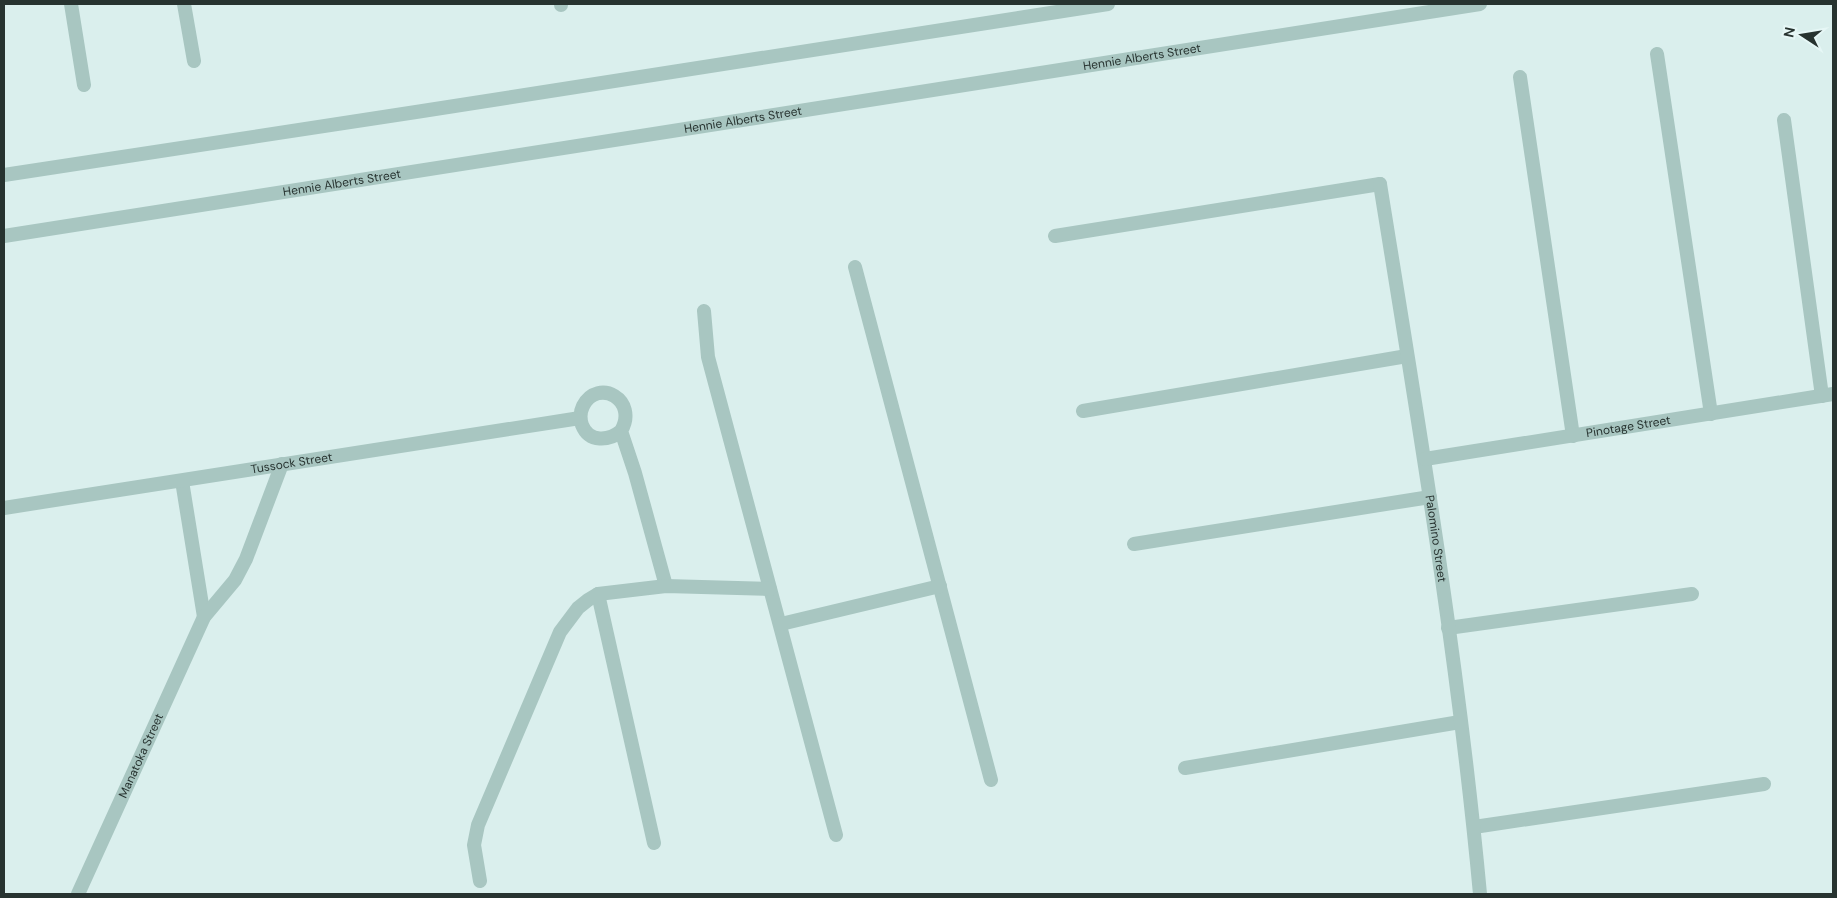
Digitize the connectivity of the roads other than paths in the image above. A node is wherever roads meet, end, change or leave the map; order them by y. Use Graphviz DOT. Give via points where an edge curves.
graph roads {
  1 [pos="71,4"];
  2 [pos="184,4"];
  3 [pos="1108,4"];
  4 [pos="1480,4"];
  5 [pos="1657,54"];
  6 [pos="194,62"];
  7 [pos="1520,77"];
  8 [pos="84,85"];
  9 [pos="1784,120"];
  10 [pos="4,175"];
  11 [pos="4,236"];
  12 [pos="1054,236"];
  13 [pos="855,267"];
  14 [pos="704,311"];
  15 [pos="1407,356"];
  16 [pos="1828,395"];
  17 [pos="1083,410"];
  18 [pos="1711,414"];
  19 [pos="580,418"];
  20 [pos="621,431"];
  21 [pos="1573,436"];
  22 [pos="1425,459"];
  23 [pos="282,464"];
  24 [pos="182,481"];
  25 [pos="1430,497"];
  26 [pos="4,508"];
  27 [pos="1134,544"];
  28 [pos="666,586"];
  29 [pos="940,586"];
  30 [pos="770,589"];
  31 [pos="598,594"];
  32 [pos="1692,594"];
  33 [pos="204,617"];
  34 [pos="781,624"];
  35 [pos="1448,628"];
  36 [pos="1460,722"];
  37 [pos="1185,768"];
  38 [pos="991,780"];
  39 [pos="1764,784"];
  40 [pos="1474,827"];
  41 [pos="836,835"];
  42 [pos="654,843"];
  43 [pos="480,881"];
  44 [pos="78,894"];
  45 [pos="1480,894"];
  1 -- 8 [label="street"];
  2 -- 6 [label="street"];
  3 -- 10 [label="street"];
  4 -- 11 [label="street, Hennie Alberts Street"];
  5 -- 18 [label="street"];
  7 -- 21 [label="street"];
  9 -- 16 [label="street"];
  12 -- 15 [label="street, Palomino Street" via="1380,184"];
  13 -- 29 [label="street"];
  14 -- 30 [label="street" via="708,357"];
  15 -- 17 [label="street"];
  15 -- 22 [label="street, Palomino Street"];
  16 -- 18 [label="street, Pinotage Street"];
  18 -- 21 [label="street, Pinotage Street"];
  19 -- 20 [label="street" via="588,434 597,438 614,437"];
  19 -- 20 [label="street" via="586,401 602,393 611,394 619,398 627,414"];
  19 -- 23 [label="street, Tussock Street"];
  20 -- 28 [label="street"];
  21 -- 22 [label="street, Pinotage Street"];
  22 -- 25 [label="street, Palomino Street"];
  23 -- 24 [label="street, Tussock Street"];
  23 -- 33 [label="street, Manatoka Street" via="246,559 235,580"];
  24 -- 26 [label="street, Tussock Street"];
  24 -- 33 [label="street"];
  25 -- 27 [label="street"];
  25 -- 35 [label="street, Palomino Street"];
  28 -- 30 [label="street"];
  28 -- 31 [label="street"];
  29 -- 34 [label="street"];
  29 -- 38 [label="street"];
  30 -- 34 [label="street"];
  31 -- 42 [label="street"];
  31 -- 43 [label="street" via="578,608 560,632 478,825 474,845"];
  32 -- 35 [label="street"];
  33 -- 44 [label="street, Manatoka Street"];
  34 -- 41 [label="street"];
  35 -- 36 [label="street, Palomino Street"];
  36 -- 37 [label="street"];
  36 -- 40 [label="street, Palomino Street"];
  39 -- 40 [label="street"];
  40 -- 45 [label="street, Palomino Street"];
}
